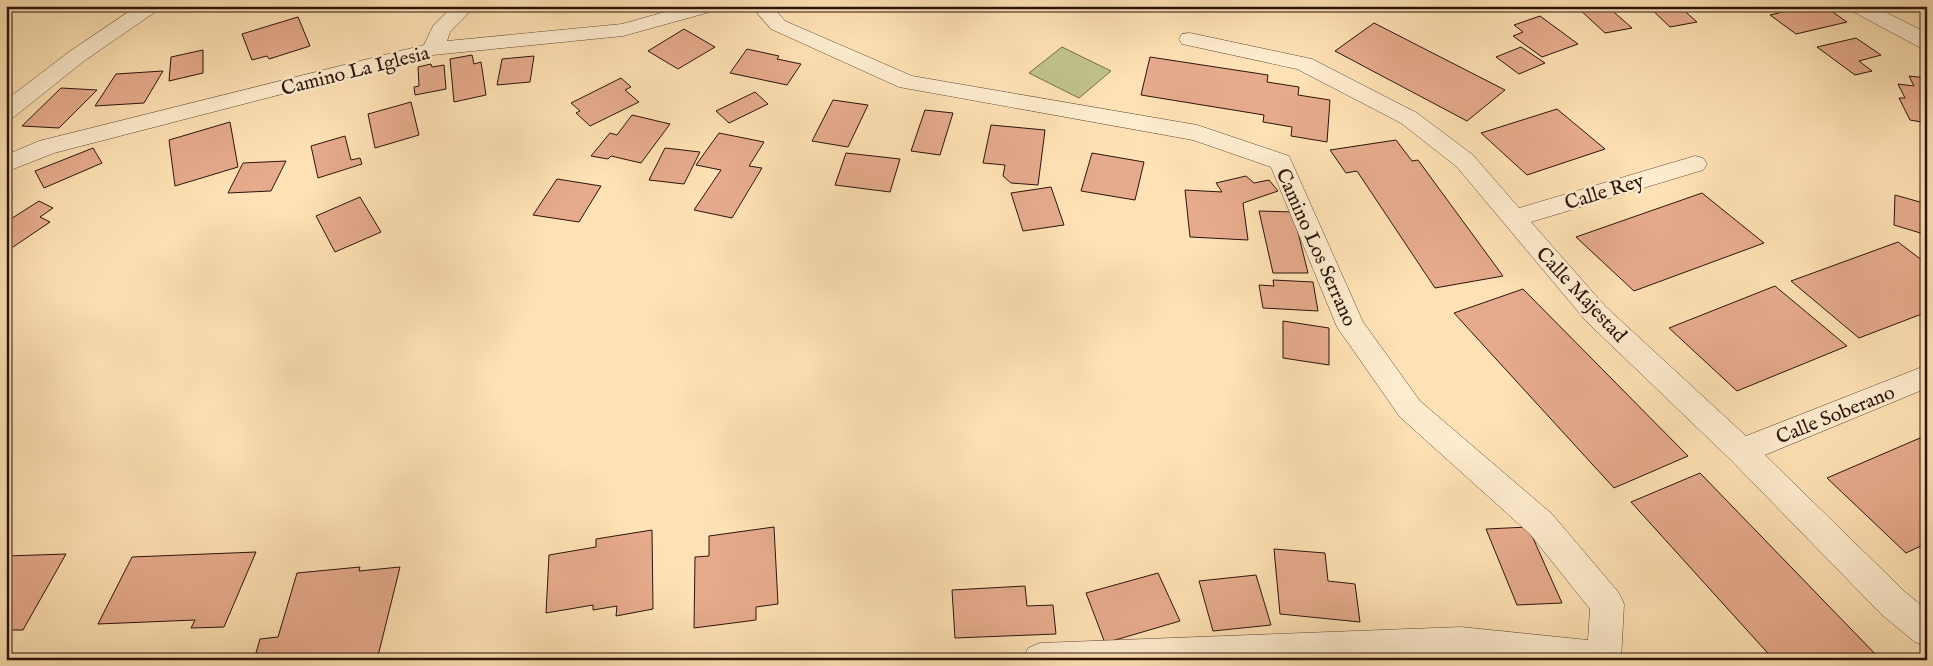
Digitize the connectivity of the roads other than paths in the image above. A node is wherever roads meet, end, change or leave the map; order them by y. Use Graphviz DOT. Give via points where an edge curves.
graph roads {
  1 [pos="151,6"];
  2 [pos="465,6"];
  3 [pos="710,6"];
  4 [pos="761,6"];
  5 [pos="1857,6"];
  6 [pos="1190,39"];
  7 [pos="1927,42"];
  8 [pos="433,50"];
  9 [pos="6,112"];
  10 [pos="6,164"];
  11 [pos="1695,164"];
  12 [pos="1514,218"];
  13 [pos="1927,376"];
  14 [pos="1742,451"];
  15 [pos="1927,631"];
  16 [pos="1604,659"];
  17 [pos="1040,660"];
  1 -- 9 [label="street" via="96,41"];
  2 -- 8 [label="street" via="440,30"];
  3 -- 8 [label="street, Camino La Iglesia" via="623,30"];
  4 -- 16 [label="street, Camino Los Serrano" via="778,25 907,82 1197,133 1280,162 1351,327 1410,409 1541,524 1607,604"];
  5 -- 7 [label="street"];
  6 -- 12 [label="street, Calle Majestad" via="1304,64 1409,118 1465,161"];
  8 -- 10 [label="street, Camino La Iglesia" via="47,147"];
  11 -- 12 [label="street, Calle Rey"];
  12 -- 14 [label="street, Calle Majestad" via="1596,314"];
  13 -- 14 [label="street, Calle Soberano"];
  14 -- 15 [label="street, Calle Majestad" via="1893,603"];
  16 -- 17 [label="street" via="1461,643"];
}
